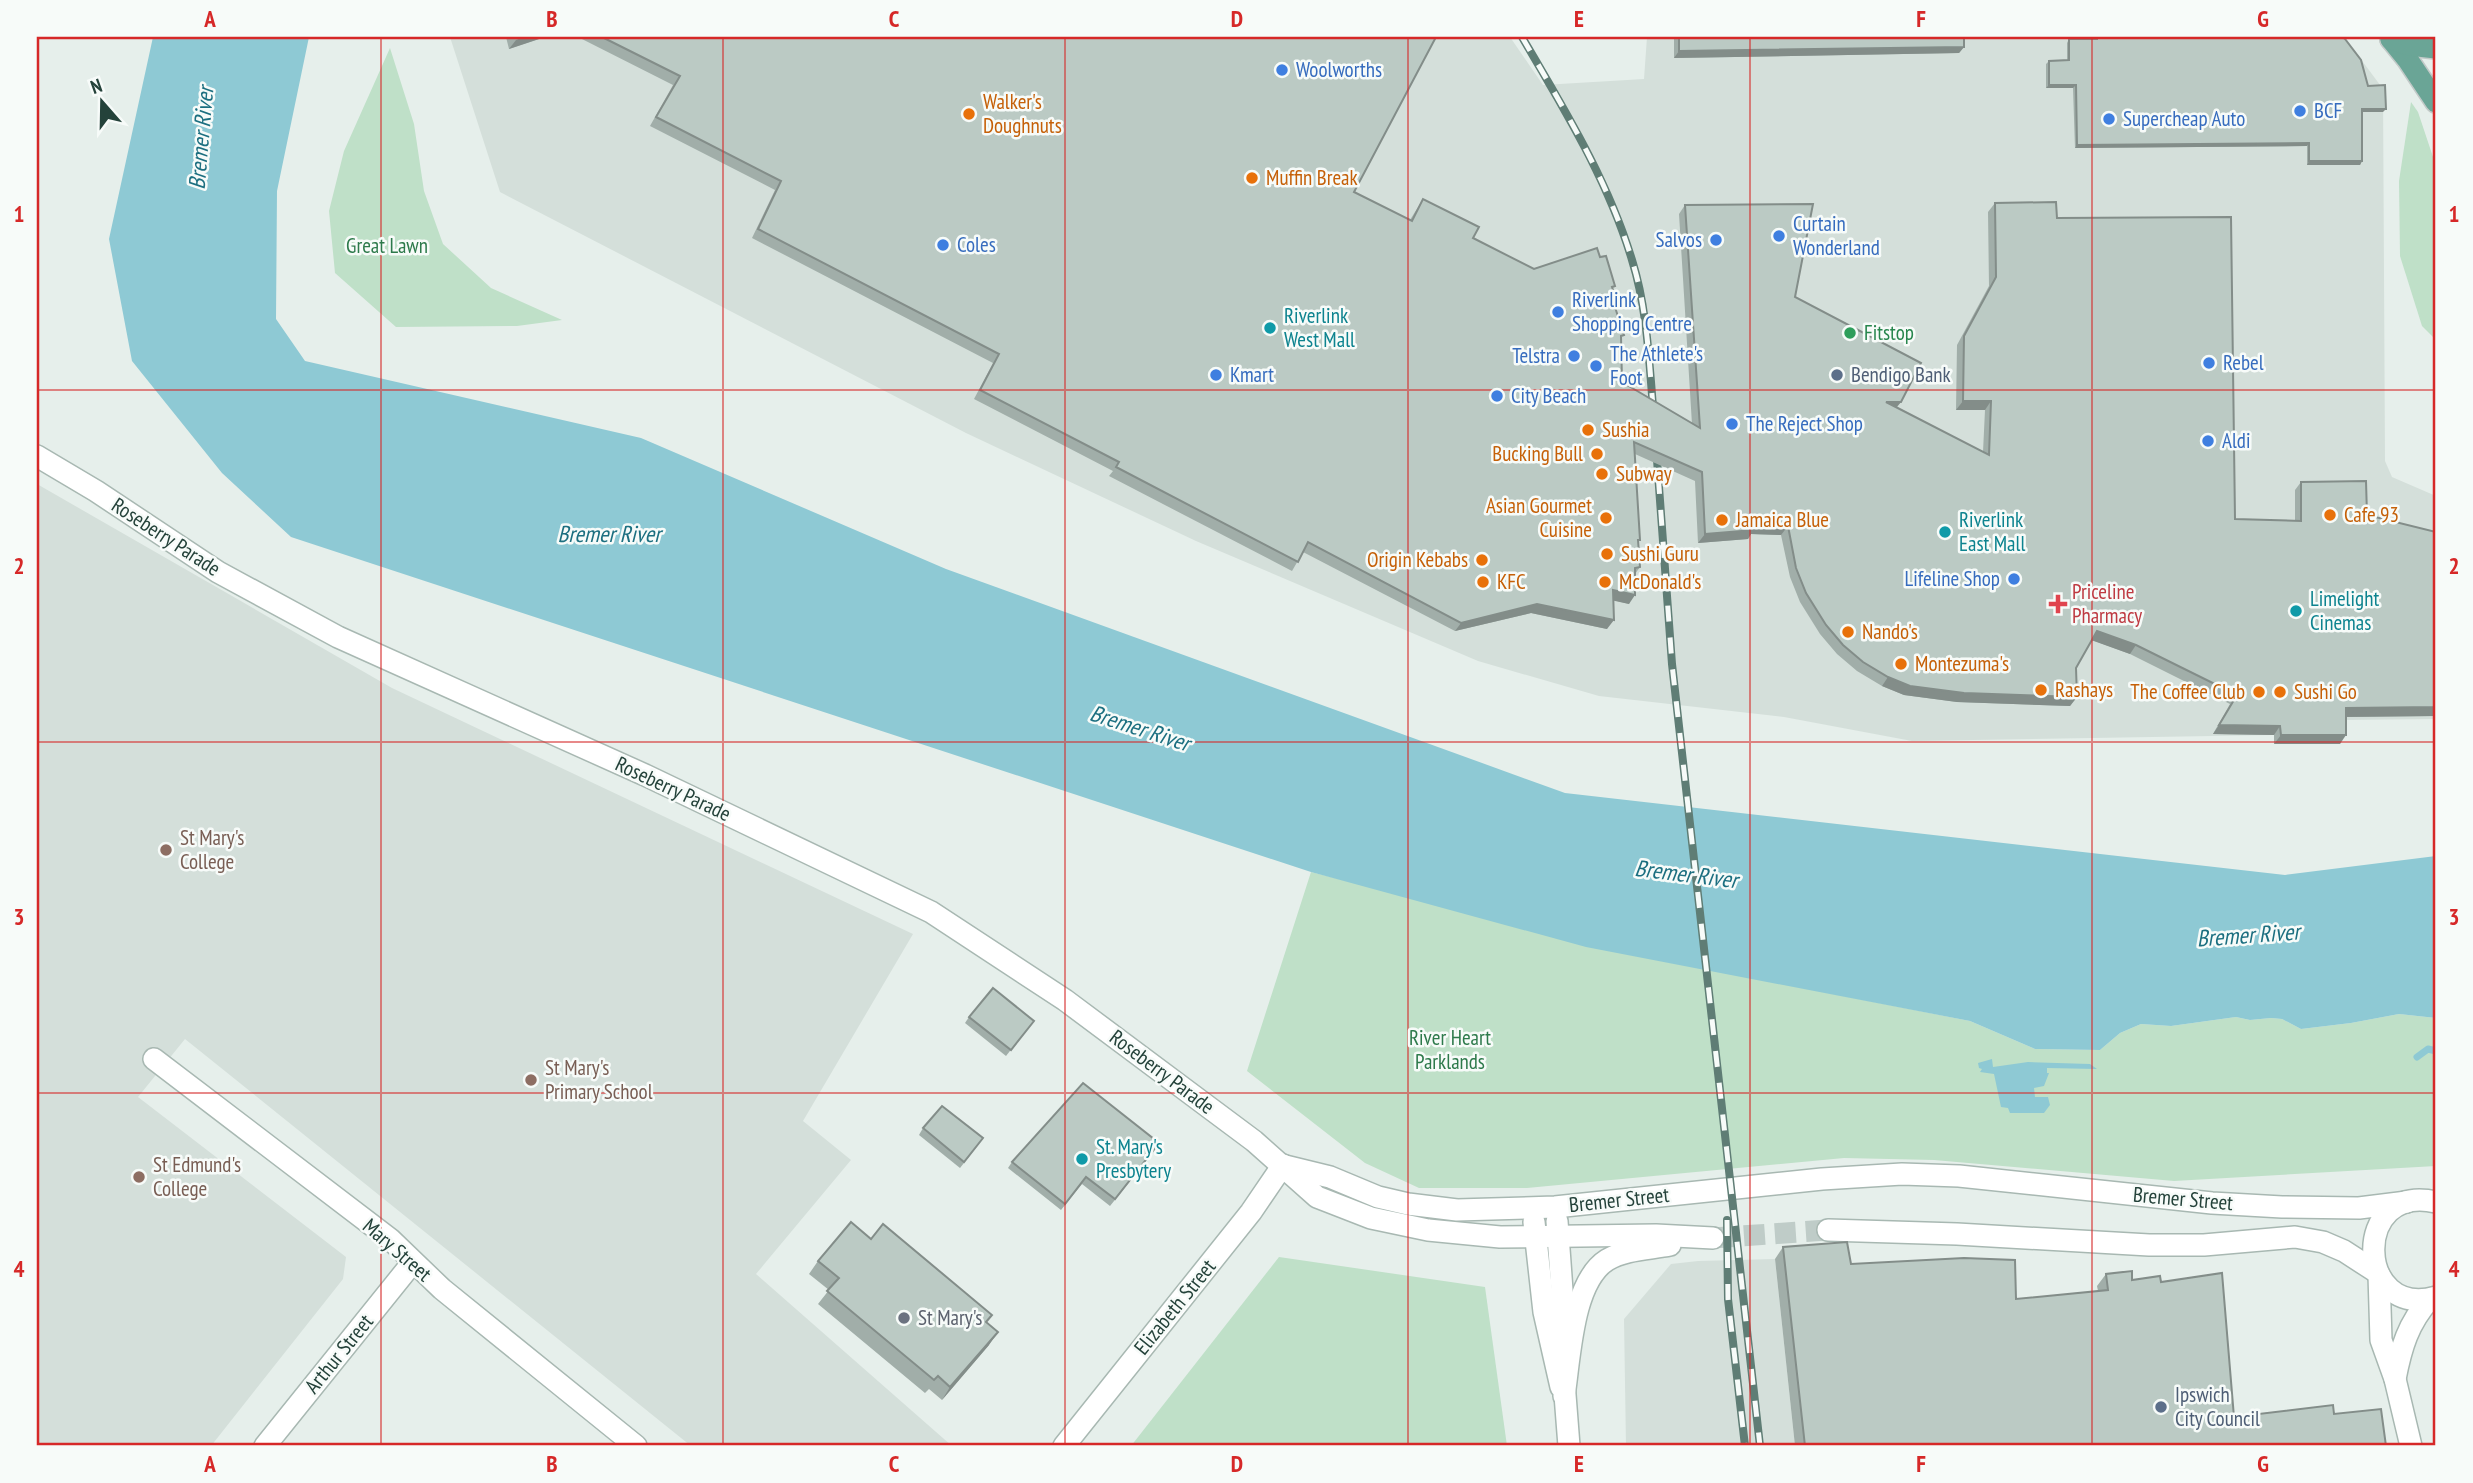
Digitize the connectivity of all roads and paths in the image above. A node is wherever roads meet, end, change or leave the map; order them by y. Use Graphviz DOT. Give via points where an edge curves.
graph roads {
  1 [pos="2390,38"];
  2 [pos="2436,48"];
  3 [pos="2436,102"];
  4 [pos="37,456"];
  5 [pos="154,1059"];
  6 [pos="1283,1166"];
  7 [pos="2424,1200"];
  8 [pos="1555,1207"];
  9 [pos="1532,1208"];
  10 [pos="1828,1230"];
  11 [pos="1535,1236"];
  12 [pos="1559,1236"];
  13 [pos="413,1262"];
  14 [pos="2379,1274"];
  15 [pos="2434,1298"];
  16 [pos="2395,1379"];
  17 [pos="1564,1396"];
  18 [pos="265,1446"];
  19 [pos="636,1446"];
  20 [pos="1064,1446"];
  21 [pos="1569,1446"];
  22 [pos="2411,1446"];
  1 -- 2 [label="main road"];
  1 -- 3 [label="main road"];
  4 -- 6 [label="street, Roseberry Parade" via="218,572 338,637 645,775 931,912 1065,1000"];
  5 -- 13 [label="street, Mary Street" via="390,1239"];
  6 -- 9 [label="street, Bremer Street" via="1408,1204 1457,1210"];
  6 -- 11 [label="street, Bremer Street" via="1317,1197 1371,1218 1428,1230"];
  6 -- 20 [label="street, Elizabeth Street"];
  7 -- 8 [label="street, Bremer Street" via="2378,1207 2240,1205 1902,1174"];
  7 -- 14 [label="street" via="2390,1212 2378,1227 2372,1255"];
  8 -- 9 [label="street, Bremer Street"];
  8 -- 12 [label="street"];
  9 -- 11 [label="street"];
  10 -- 14 [label="street, Bremer Street" via="2149,1245 2295,1237 2344,1251"];
  11 -- 12 [label="street, Bremer Street"];
  11 -- 17 [label="street" via="1544,1312"];
  12 -- 17 [label="street"];
  12 -- 17 [label="street, Bremer Street" via="1710,1238 1628,1252 1606,1261 1590,1276 1579,1300"];
  13 -- 18 [label="street, Arthur Street"];
  13 -- 19 [label="street, Mary Street"];
  14 -- 15 [label="street, Bremer Street" via="2401,1295"];
  14 -- 16 [label="street" via="2381,1340"];
  15 -- 16 [label="street" via="2418,1312 2408,1331"];
  16 -- 22 [label="street"];
  17 -- 21 [label="street"];
}
